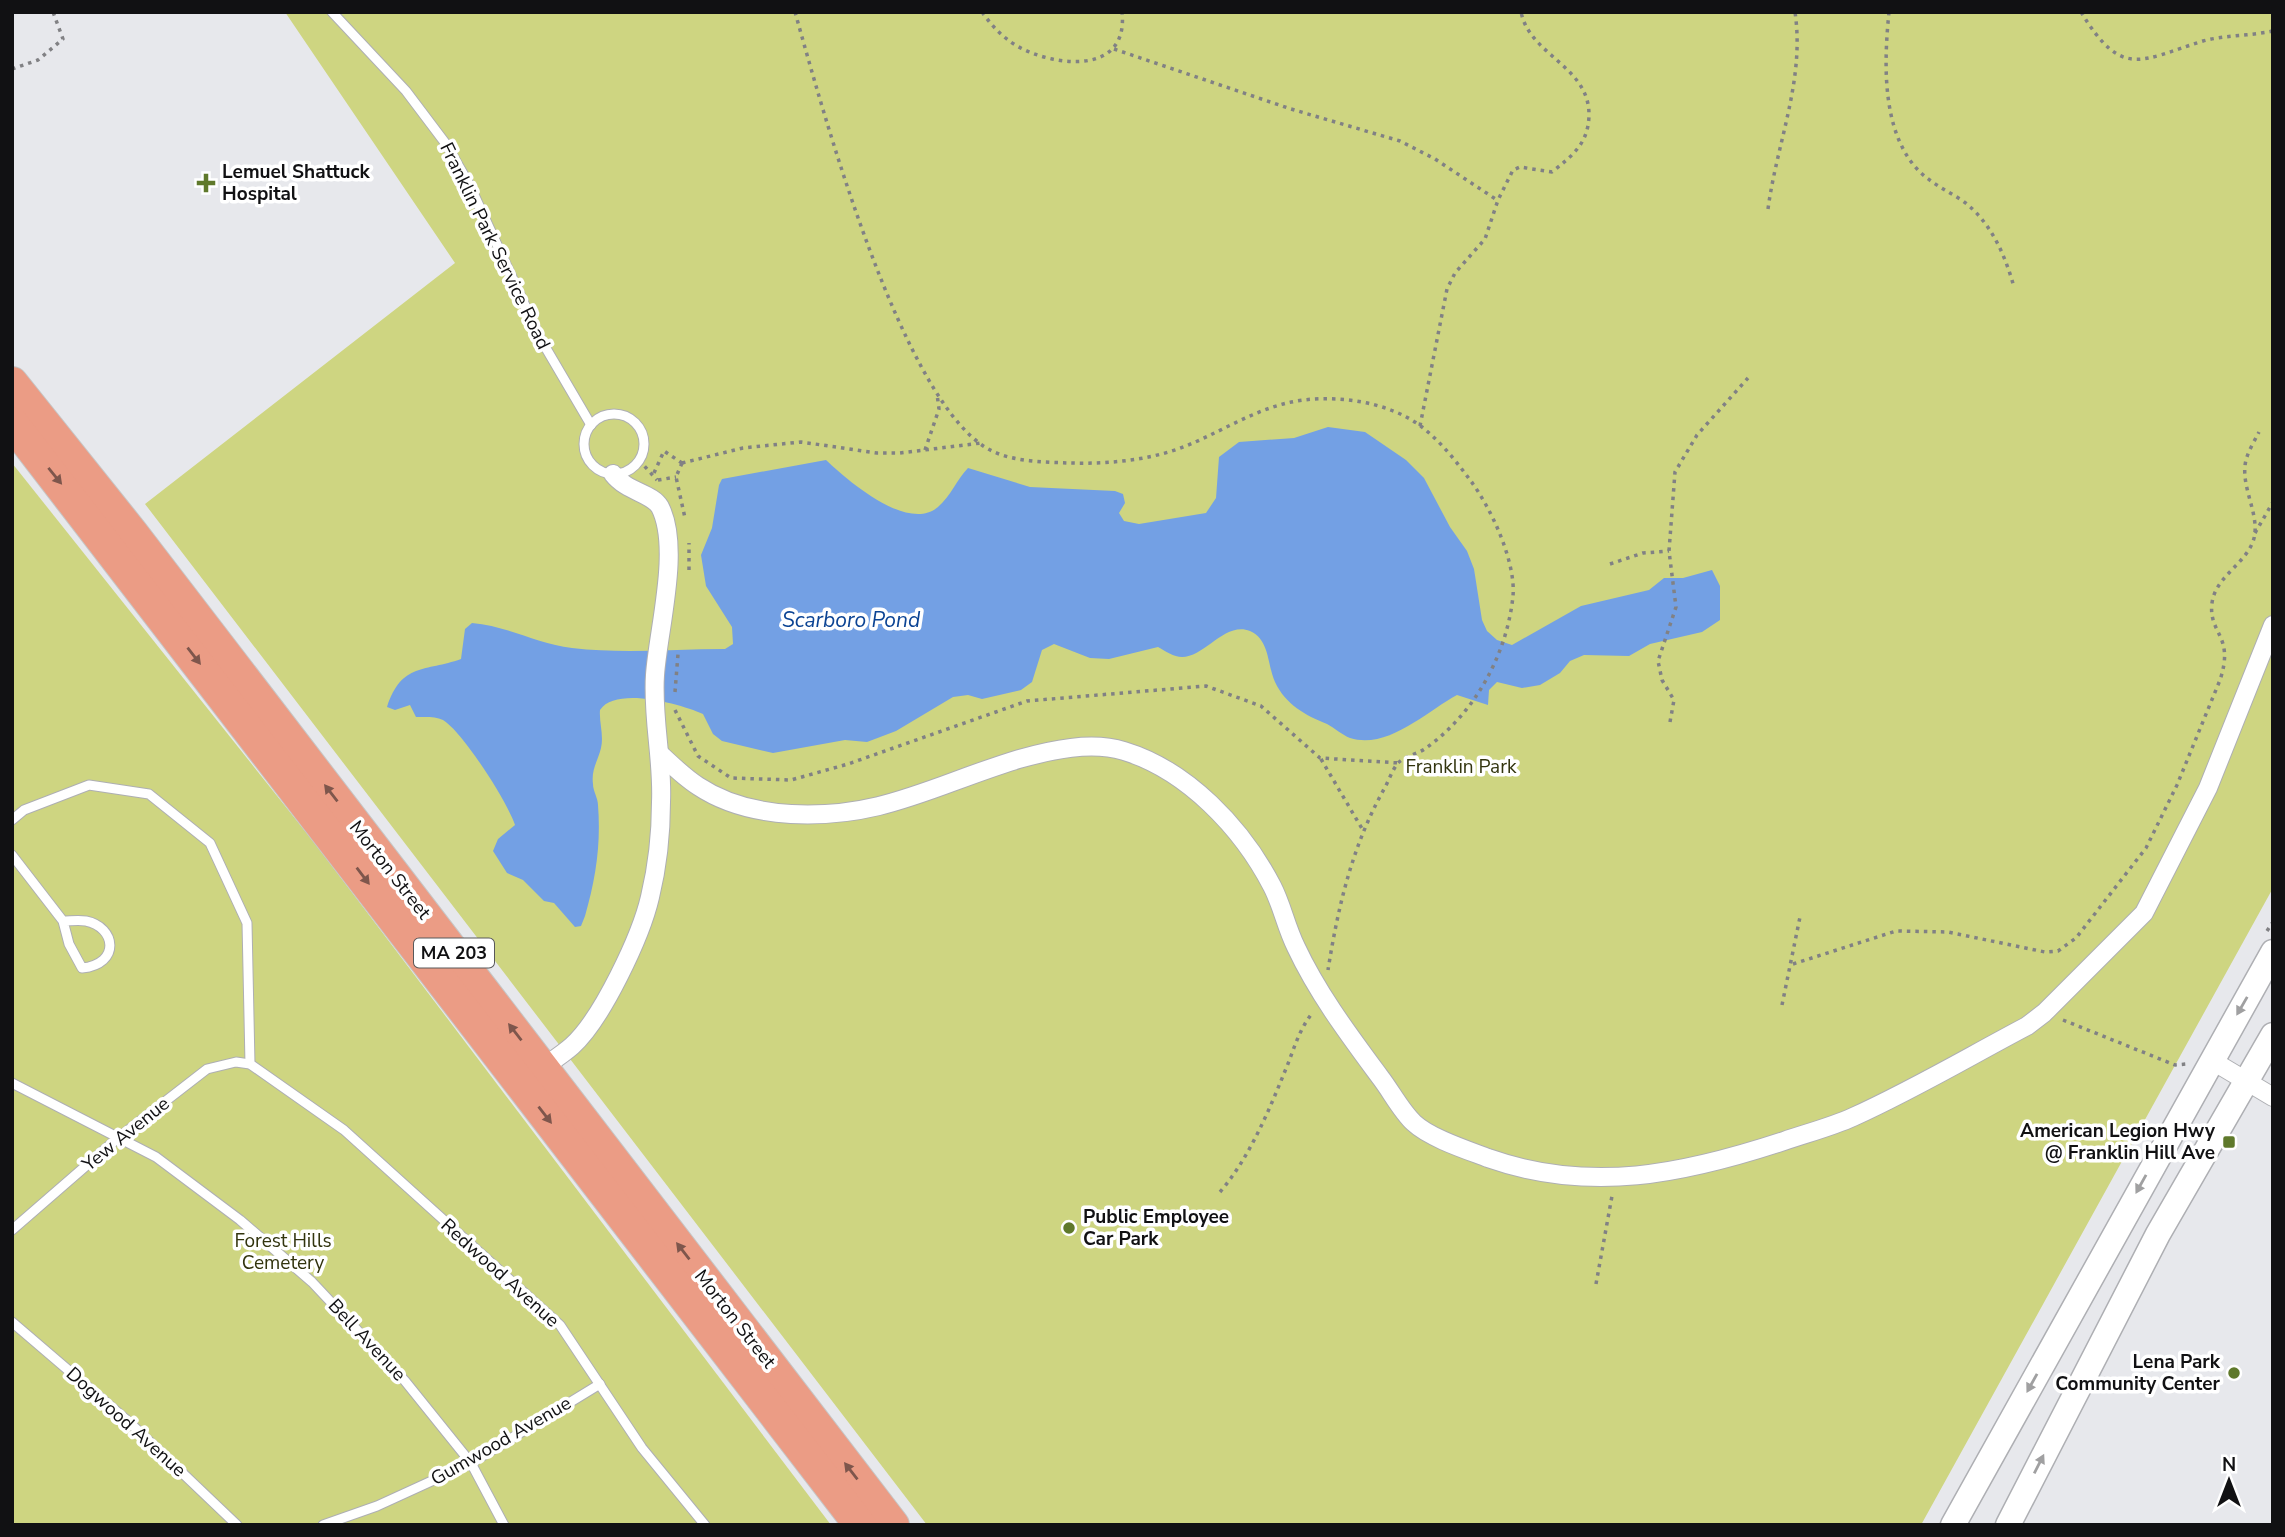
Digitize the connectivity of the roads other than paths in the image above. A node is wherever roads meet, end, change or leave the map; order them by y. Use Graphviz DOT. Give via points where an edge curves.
graph roads {
  1 [pos="332,12"];
  2 [pos="12,383"];
  3 [pos="12,423"];
  4 [pos="591,425"];
  5 [pos="613,474"];
  6 [pos="2273,625"];
  7 [pos="660,754"];
  8 [pos="12,820"];
  9 [pos="12,855"];
  10 [pos="63,921"];
  11 [pos="2273,952"];
  12 [pos="2273,1035"];
  13 [pos="2211,1060"];
  14 [pos="250,1064"];
  15 [pos="542,1068"];
  16 [pos="2247,1081"];
  17 [pos="12,1083"];
  18 [pos="2273,1097"];
  19 [pos="118,1138"];
  20 [pos="12,1230"];
  21 [pos="12,1322"];
  22 [pos="600,1384"];
  23 [pos="471,1463"];
  24 [pos="237,1525"];
  25 [pos="323,1525"];
  26 [pos="504,1525"];
  27 [pos="705,1525"];
  28 [pos="860,1525"];
  29 [pos="893,1525"];
  30 [pos="1952,1525"];
  31 [pos="2008,1525"];
  1 -- 4 [label="lane, Franklin Park Service Road" via="406,91 446,144 540,338"];
  15 -- 2 [label="highway, Morton Street / MA 203, one-way"];
  3 -- 28 [label="highway, Morton Street / MA 203, one-way"];
  4 -- 5 [label="lane" via="584,438 586,455 597,468"];
  4 -- 5 [label="lane" via="611,414 629,418 642,433 639,460 632,468"];
  5 -- 7 [label="street" via="623,486 656,502 666,537 654,714"];
  6 -- 7 [label="street" via="2208,789 2144,913 2044,1013 2028,1026 1851,1118 1711,1165 1616,1176 1579,1178 1514,1167 1463,1149 1415,1124 1324,1000 1295,946 1272,887 1226,820 1156,764 1099,746 1038,754 870,811 828,816 769,812 732,802 696,786"];
  7 -- 15 [label="street" via="662,804 650,898 626,962 593,1022 573,1045"];
  8 -- 14 [label="lane" via="24,810 89,785 149,794 210,843 247,923"];
  9 -- 10 [label="lane"];
  10 -- 10 [label="lane" via="82,968 103,963 109,956 110,940 100,928 86,921"];
  11 -- 13 [label="main road, one-way"];
  12 -- 16 [label="main road"];
  13 -- 16 [label="street"];
  13 -- 30 [label="main road, one-way"];
  14 -- 19 [label="lane, Yew Avenue" via="236,1062 207,1069"];
  14 -- 22 [label="lane, Redwood Avenue" via="344,1130 522,1287 560,1325"];
  29 -- 15 [label="highway, Morton Street / MA 203, one-way"];
  16 -- 18 [label="street"];
  31 -- 16 [label="main road, one-way" via="2158,1234"];
  17 -- 19 [label="lane, Bell Avenue"];
  19 -- 20 [label="lane, Yew Avenue"];
  19 -- 23 [label="lane, Bell Avenue" via="156,1157 312,1282 405,1381"];
  21 -- 24 [label="lane, Dogwood Avenue" via="120,1414"];
  22 -- 23 [label="lane, Gumwood Avenue"];
  22 -- 27 [label="lane, Redwood Avenue" via="642,1448"];
  23 -- 25 [label="lane, Gumwood Avenue"];
  23 -- 26 [label="lane, Bell Avenue"];
}
